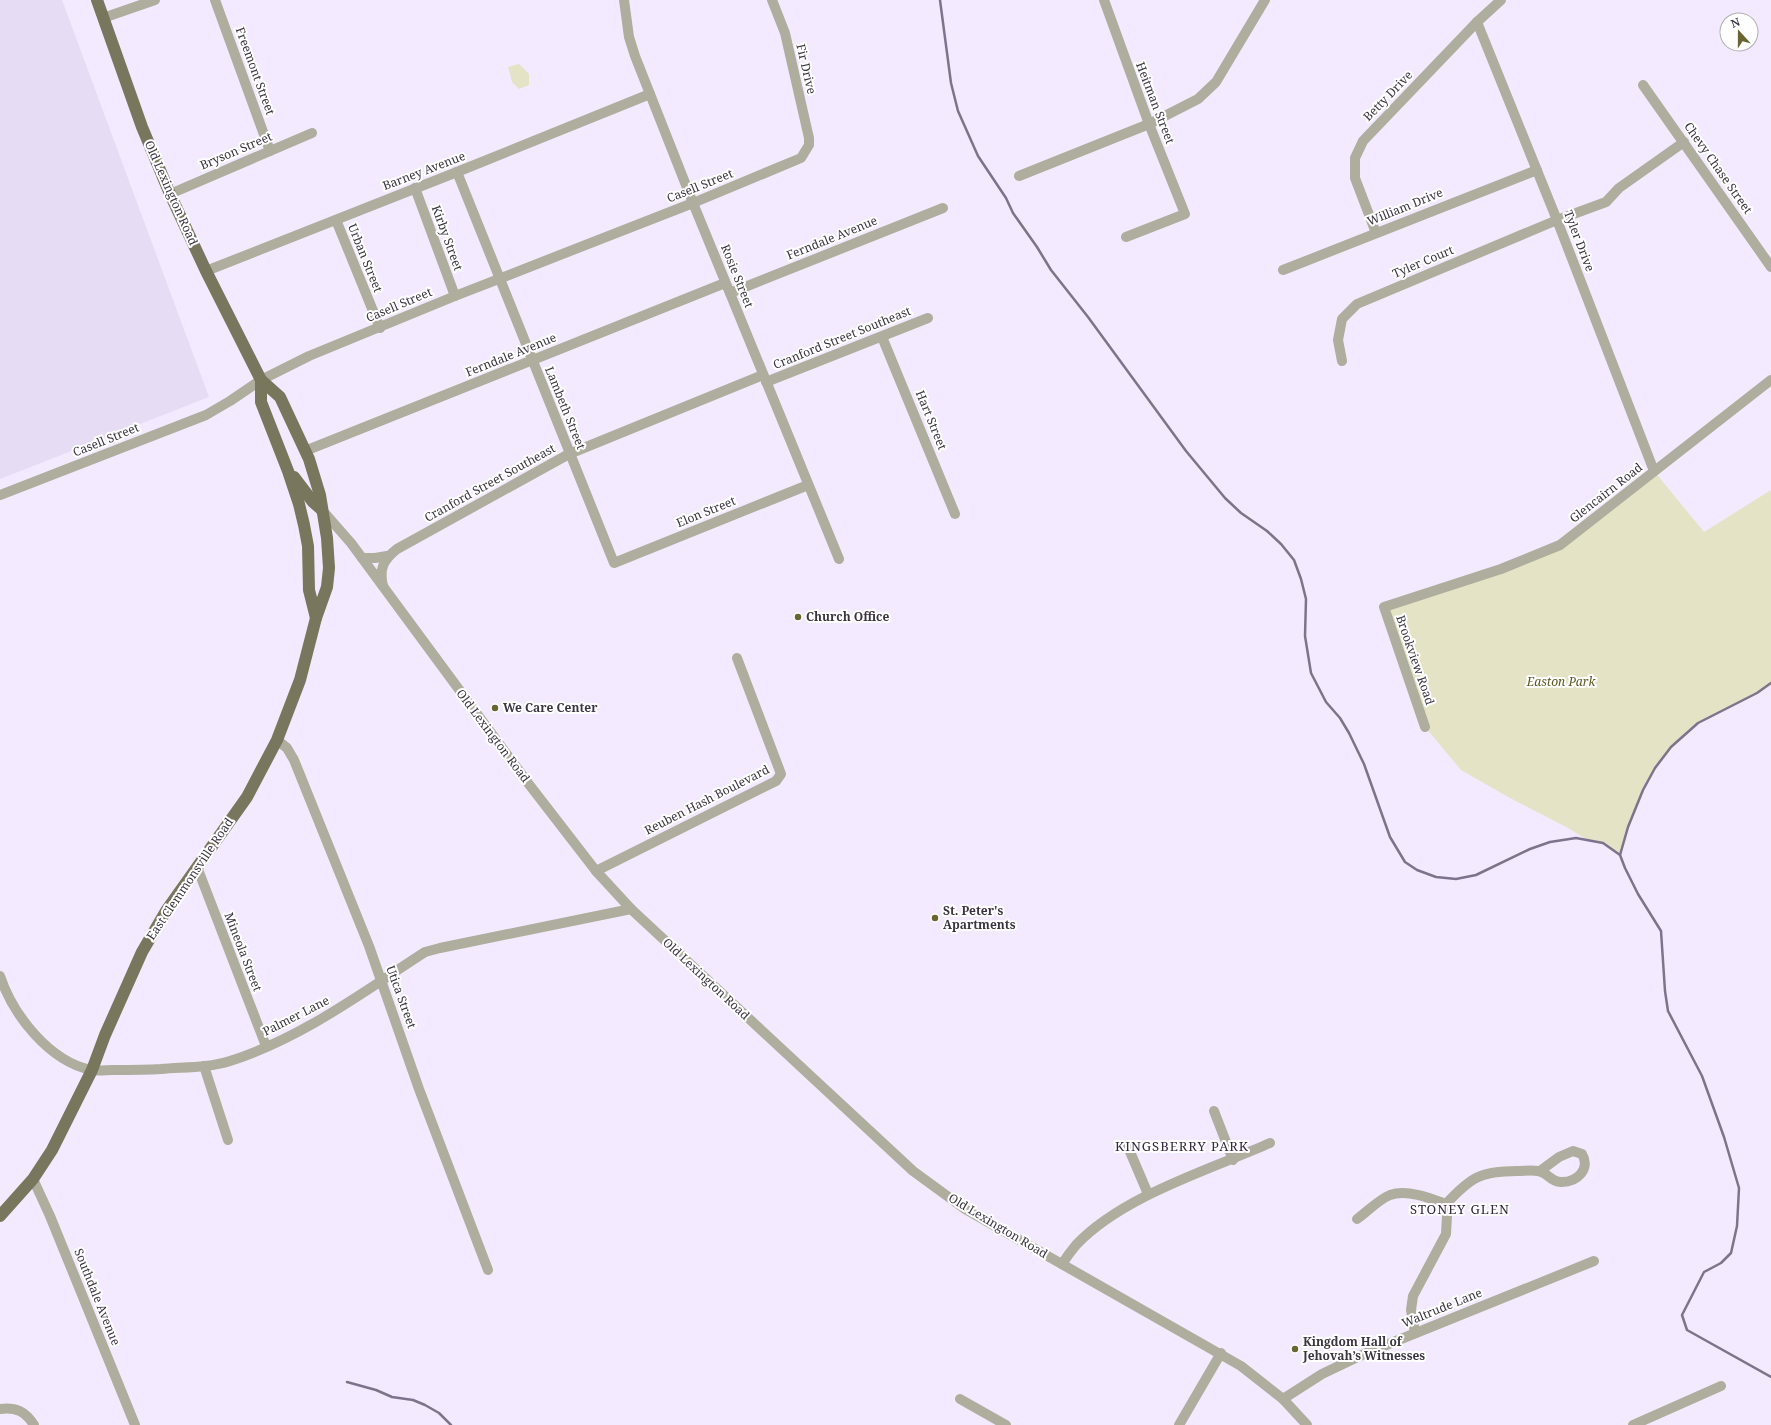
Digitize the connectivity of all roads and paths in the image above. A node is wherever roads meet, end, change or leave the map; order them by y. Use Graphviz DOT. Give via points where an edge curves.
graph roads {
  1 [pos="97,0"];
  2 [pos="156,0"];
  3 [pos="215,0"];
  4 [pos="624,0"];
  5 [pos="772,0"];
  6 [pos="1104,0"];
  7 [pos="1264,0"];
  8 [pos="1501,0"];
  9 [pos="103,18"];
  10 [pos="1476,22"];
  11 [pos="1643,85"];
  12 [pos="650,94"];
  13 [pos="1149,124"];
  14 [pos="312,133"];
  15 [pos="1684,142"];
  16 [pos="809,145"];
  17 [pos="270,151"];
  18 [pos="1537,170"];
  19 [pos="457,172"];
  20 [pos="1019,176"];
  21 [pos="415,188"];
  22 [pos="170,194"];
  23 [pos="693,203"];
  24 [pos="944,208"];
  25 [pos="336,220"];
  26 [pos="1557,220"];
  27 [pos="1376,233"];
  28 [pos="1126,238"];
  29 [pos="1771,267"];
  30 [pos="1284,270"];
  31 [pos="206,271"];
  32 [pos="500,279"];
  33 [pos="726,282"];
  34 [pos="730,293"];
  35 [pos="455,296"];
  36 [pos="928,318"];
  37 [pos="380,328"];
  38 [pos="882,336"];
  39 [pos="532,361"];
  40 [pos="1342,361"];
  41 [pos="765,378"];
  42 [pos="261,380"];
  43 [pos="1771,380"];
  44 [pos="305,450"];
  45 [pos="569,454"];
  46 [pos="283,458"];
  47 [pos="1654,471"];
  48 [pos="808,484"];
  49 [pos="0,495"];
  50 [pos="322,510"];
  51 [pos="955,514"];
  52 [pos="387,556"];
  53 [pos="362,558"];
  54 [pos="839,559"];
  55 [pos="614,563"];
  56 [pos="384,588"];
  57 [pos="1436,590"];
  58 [pos="316,618"];
  59 [pos="737,658"];
  60 [pos="1425,728"];
  61 [pos="277,740"];
  62 [pos="196,867"];
  63 [pos="596,871"];
  64 [pos="631,909"];
  65 [pos="0,976"];
  66 [pos="381,980"];
  67 [pos="266,1046"];
  68 [pos="204,1066"];
  69 [pos="92,1070"];
  70 [pos="1214,1111"];
  71 [pos="228,1140"];
  72 [pos="1270,1143"];
  73 [pos="1128,1147"];
  74 [pos="1233,1160"];
  75 [pos="1540,1171"];
  76 [pos="33,1179"];
  77 [pos="1148,1194"];
  78 [pos="1446,1204"];
  79 [pos="0,1216"];
  80 [pos="1356,1219"];
  81 [pos="1594,1261"];
  82 [pos="1062,1264"];
  83 [pos="488,1270"];
  84 [pos="1415,1333"];
  85 [pos="1221,1353"];
  86 [pos="1721,1386"];
  87 [pos="960,1399"];
  88 [pos="1283,1399"];
  89 [pos="0,1409"];
  90 [pos="34,1425"];
  91 [pos="135,1425"];
  92 [pos="1006,1425"];
  93 [pos="1179,1425"];
  94 [pos="1307,1425"];
  95 [pos="1633,1425"];
  1 -- 9 [label="main road, Old Lexington Road"];
  2 -- 9 [label="street"];
  3 -- 17 [label="street, Freemont Street"];
  4 -- 12 [label="street, Rosie Street" via="629,37"];
  5 -- 16 [label="street, Fir Drive" via="784,34"];
  6 -- 13 [label="street, Heitman Street"];
  7 -- 13 [label="street" via="1216,82 1198,99"];
  8 -- 10 [label="street, Betty Drive"];
  9 -- 22 [label="main road, Old Lexington Road" via="142,127"];
  10 -- 18 [label="street, Tyler Drive"];
  10 -- 27 [label="street, Betty Drive" via="1363,141 1355,158 1355,178"];
  11 -- 15 [label="street, Chevy Chase Street"];
  12 -- 19 [label="street, Barney Avenue"];
  12 -- 23 [label="street, Rosie Street"];
  13 -- 20 [label="street"];
  13 -- 28 [label="street, Heitman Street" via="1185,214"];
  14 -- 17 [label="street, Bryson Street"];
  15 -- 26 [label="street, Tyler Court" via="1619,188 1606,202"];
  15 -- 29 [label="street, Chevy Chase Street"];
  16 -- 23 [label="street, Casell Street" via="800,158"];
  17 -- 22 [label="street, Bryson Street"];
  18 -- 26 [label="street, Tyler Drive"];
  18 -- 27 [label="street, William Drive"];
  19 -- 21 [label="street, Barney Avenue"];
  19 -- 32 [label="street, Lambeth Street"];
  21 -- 25 [label="street, Barney Avenue"];
  21 -- 35 [label="street, Kirby Street"];
  22 -- 31 [label="main road, Old Lexington Road"];
  23 -- 32 [label="street, Casell Street"];
  23 -- 33 [label="street, Rosie Street"];
  24 -- 34 [label="street, Ferndale Avenue"];
  25 -- 31 [label="street, Barney Avenue"];
  25 -- 37 [label="street, Urban Street"];
  26 -- 40 [label="street, Tyler Court" via="1357,304 1342,319 1338,340"];
  26 -- 47 [label="street, Tyler Drive"];
  27 -- 30 [label="street, William Drive"];
  31 -- 42 [label="main road, Old Lexington Road"];
  32 -- 35 [label="street, Casell Street"];
  32 -- 39 [label="street, Lambeth Street"];
  33 -- 34 [label="street, Rosie Street"];
  33 -- 39 [label="street, Ferndale Avenue"];
  34 -- 41 [label="street, Rosie Street"];
  35 -- 37 [label="street, Casell Street"];
  36 -- 38 [label="street, Cranford Street Southeast"];
  37 -- 42 [label="street, Casell Street" via="309,356"];
  38 -- 41 [label="street, Cranford Street Southeast"];
  38 -- 51 [label="street, Hart Street"];
  39 -- 44 [label="street, Ferndale Avenue"];
  39 -- 45 [label="street, Lambeth Street"];
  41 -- 45 [label="street, Cranford Street Southeast"];
  41 -- 48 [label="street, Rosie Street"];
  42 -- 44 [label="main road, Old Lexington Road" via="280,397"];
  42 -- 46 [label="main road, Old Lexington Road" via="261,402"];
  42 -- 49 [label="street, Casell Street" via="206,415"];
  43 -- 47 [label="street, Glencairn Road"];
  44 -- 50 [label="main road, Old Lexington Road" via="320,495"];
  45 -- 52 [label="street, Cranford Street Southeast"];
  45 -- 55 [label="street, Lambeth Street"];
  46 -- 50 [label="main road" via="299,485"];
  46 -- 58 [label="main road, East Clemmonsville Road" via="304,525 309,590"];
  47 -- 57 [label="street, Glencairn Road" via="1560,545"];
  48 -- 54 [label="street, Rosie Street"];
  48 -- 55 [label="street, Elon Street"];
  50 -- 53 [label="street, Old Lexington Road"];
  50 -- 58 [label="main road, East Clemmonsville Road" via="329,568 327,586"];
  52 -- 53 [label="street, Cranford Street Southeast"];
  52 -- 56 [label="street" via="381,577"];
  53 -- 56 [label="street, Old Lexington Road"];
  56 -- 63 [label="street, Old Lexington Road"];
  57 -- 60 [label="street, Brookview Road" via="1384,607"];
  58 -- 61 [label="main road, East Clemmonsville Road" via="300,680"];
  59 -- 63 [label="street, Reuben Hash Boulevard" via="782,774 776,781"];
  61 -- 62 [label="main road, East Clemmonsville Road" via="247,797"];
  61 -- 66 [label="street, Utica Street" via="287,748 294,760"];
  62 -- 67 [label="street, Mineola Street"];
  62 -- 69 [label="main road, East Clemmonsville Road" via="142,952"];
  63 -- 64 [label="street, Old Lexington Road"];
  64 -- 66 [label="street, Palmer Lane" via="425,952"];
  64 -- 82 [label="street, Old Lexington Road" via="913,1171 965,1209"];
  65 -- 69 [label="street, Palmer Lane" via="4,989 24,1022 50,1048 72,1063"];
  66 -- 67 [label="street, Palmer Lane" via="347,1004"];
  66 -- 83 [label="street, Utica Street" via="419,1089"];
  67 -- 68 [label="street, Palmer Lane" via="230,1061"];
  68 -- 69 [label="street, Palmer Lane"];
  68 -- 71 [label="street"];
  69 -- 76 [label="main road, East Clemmonsville Road" via="57,1140"];
  70 -- 74 [label="street"];
  72 -- 74 [label="street"];
  73 -- 77 [label="street"];
  74 -- 77 [label="street"];
  75 -- 78 [label="street" via="1497,1171 1479,1175"];
  76 -- 79 [label="main road, East Clemmonsville Road"];
  76 -- 91 [label="street, Southdale Avenue"];
  77 -- 82 [label="street" via="1096,1227 1076,1245"];
  78 -- 80 [label="street" via="1408,1194 1390,1195"];
  78 -- 84 [label="street" via="1446,1234 1414,1296 1411,1310"];
  81 -- 84 [label="street, Waltrude Lane"];
  82 -- 85 [label="street, Old Lexington Road"];
  84 -- 88 [label="street, Waltrude Lane" via="1322,1374"];
  85 -- 88 [label="street, Old Lexington Road" via="1263,1381"];
  85 -- 93 [label="street"];
  86 -- 95 [label="street"];
  87 -- 92 [label="street"];
  88 -- 94 [label="street, Old Lexington Road"];
  89 -- 90 [label="street" via="19,1409"];
}
